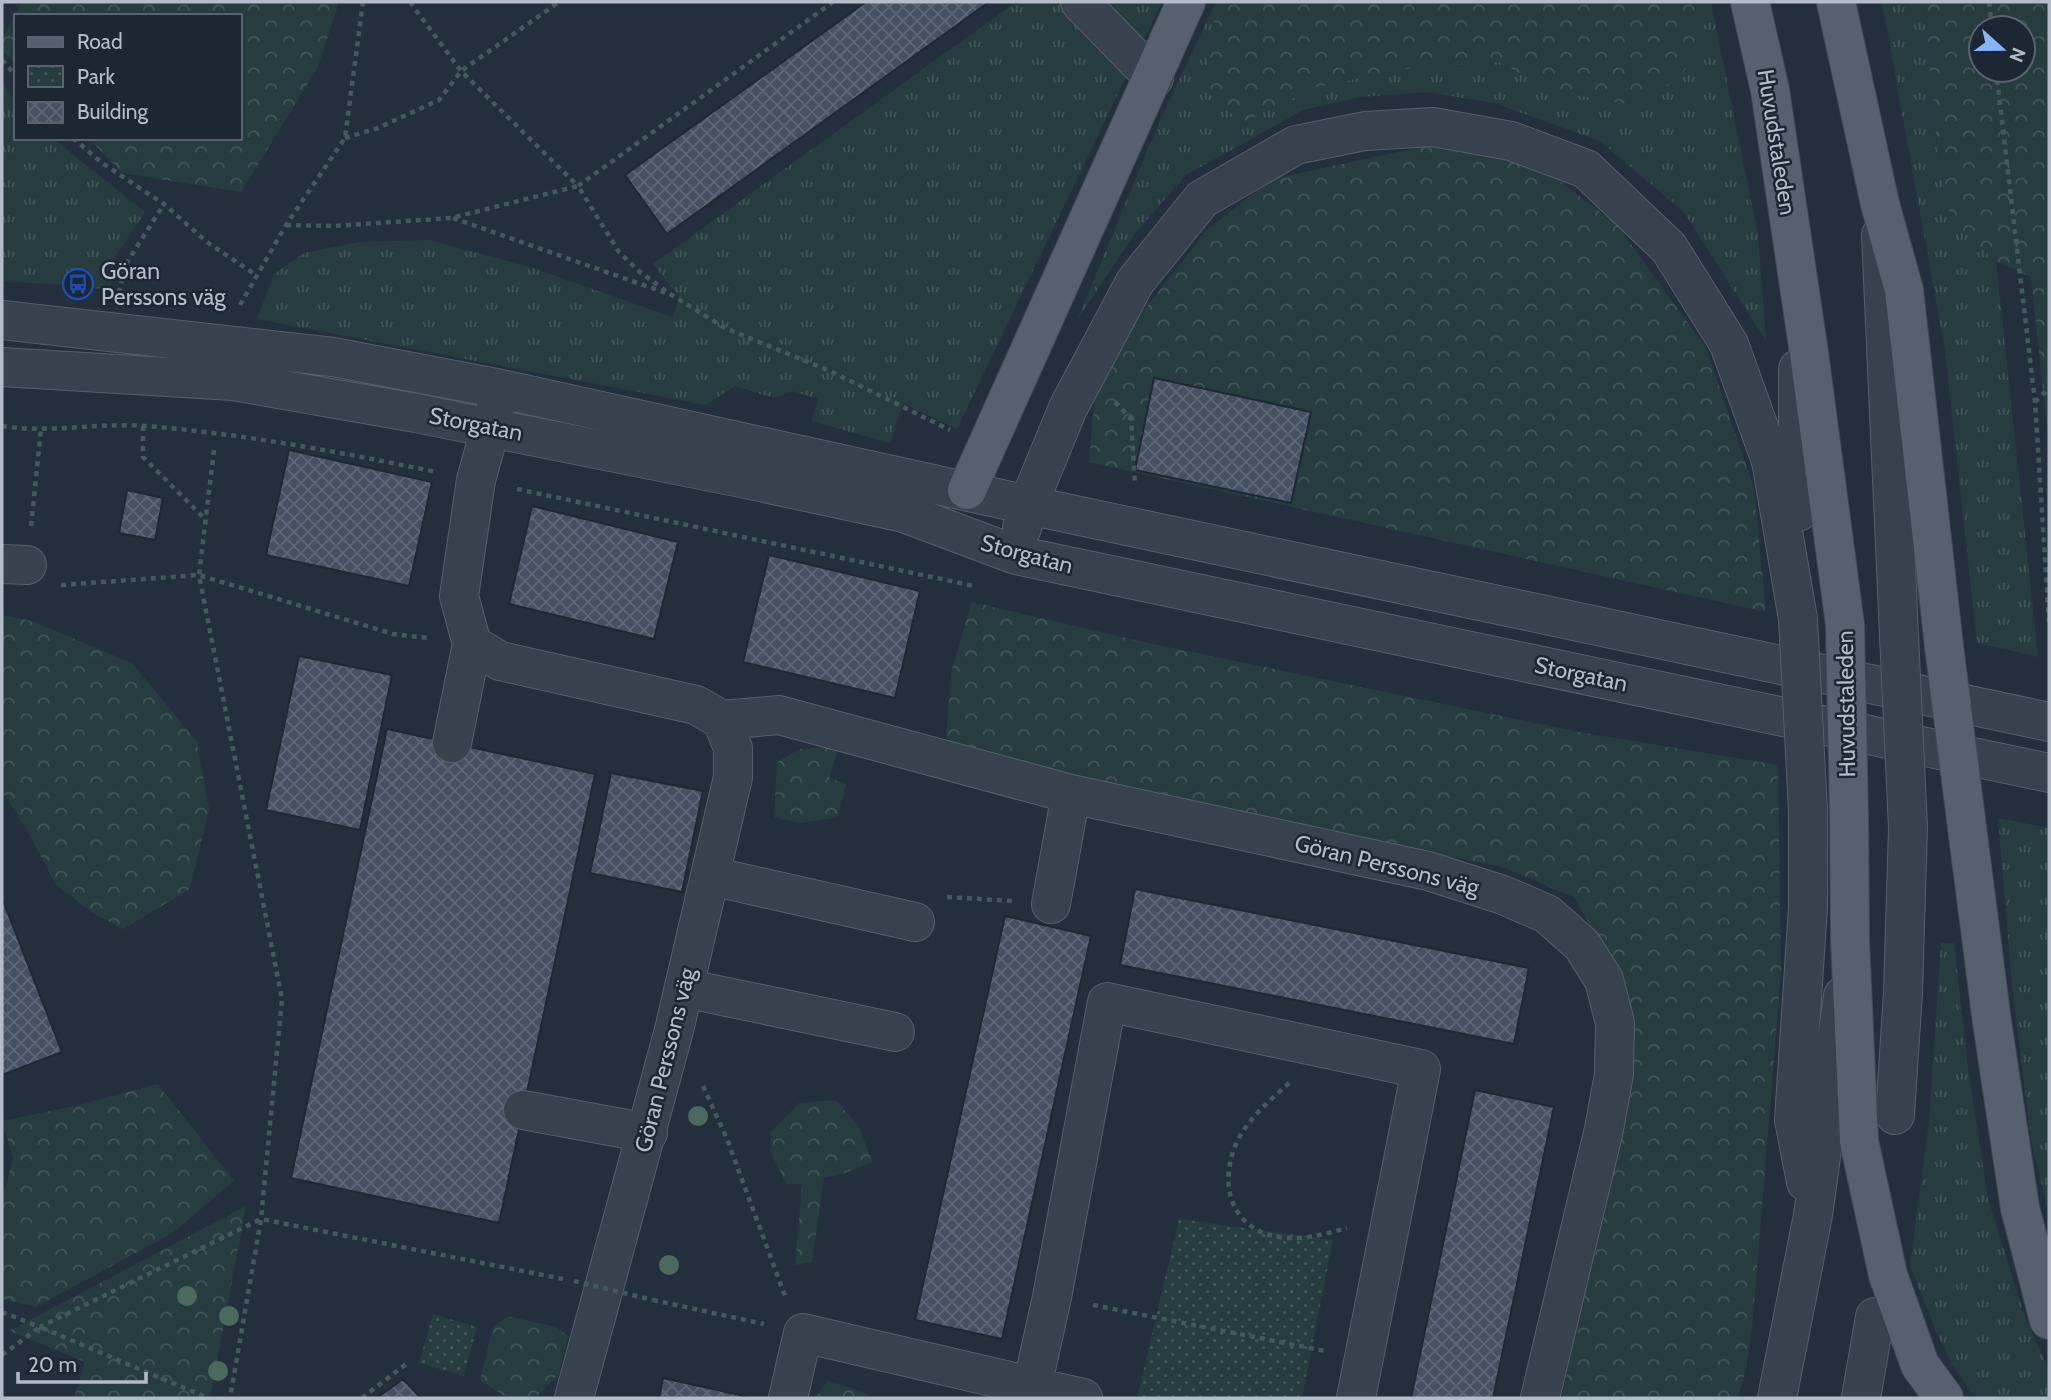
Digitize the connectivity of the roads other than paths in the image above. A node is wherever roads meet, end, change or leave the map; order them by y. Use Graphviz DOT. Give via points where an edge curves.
graph roads {
  1 [pos="1080,2"];
  2 [pos="1186,2"];
  3 [pos="1750,2"];
  4 [pos="1836,2"];
  5 [pos="1154,78"];
  6 [pos="1880,204"];
  7 [pos="1789,220"];
  8 [pos="2,320"];
  9 [pos="2,367"];
  10 [pos="501,389"];
  11 [pos="491,426"];
  12 [pos="967,490"];
  13 [pos="1028,505"];
  14 [pos="1016,555"];
  15 [pos="1798,619"];
  16 [pos="472,644"];
  17 [pos="722,720"];
  18 [pos="2049,722"];
  19 [pos="452,743"];
  20 [pos="2049,774"];
  21 [pos="1071,794"];
  22 [pos="711,876"];
  23 [pos="1051,904"];
  24 [pos="915,922"];
  25 [pos="1850,940"];
  26 [pos="684,988"];
  27 [pos="895,1032"];
  28 [pos="523,1110"];
  29 [pos="1895,1115"];
  30 [pos="648,1133"];
  31 [pos="1813,1215"];
  32 [pos="1875,1317"];
  33 [pos="2049,1320"];
  34 [pos="1032,1387"];
  35 [pos="574,1398"];
  36 [pos="789,1398"];
  37 [pos="1083,1398"];
  38 [pos="1356,1398"];
  39 [pos="1540,1398"];
  40 [pos="1777,1398"];
  41 [pos="1861,1398"];
  42 [pos="1944,1398"];
  1 -- 5 [label="street"];
  2 -- 5 [label="main road"];
  3 -- 7 [label="main road, Huvudstaleden" via="1770,90"];
  4 -- 6 [label="main road"];
  5 -- 12 [label="main road"];
  6 -- 29 [label="street, bridge" via="1908,828"];
  6 -- 33 [label="main road, bridge" via="1904,290 1944,646 2020,1208"];
  7 -- 15 [label="street" via="1799,385"];
  7 -- 25 [label="main road, Huvudstaleden, bridge" via="1845,625"];
  8 -- 10 [label="street, Storgatan" via="332,356"];
  9 -- 11 [label="street, Storgatan" via="233,381"];
  10 -- 11 [label="street"];
  10 -- 12 [label="street, Storgatan"];
  11 -- 14 [label="street, Storgatan" via="904,513"];
  11 -- 16 [label="street" via="476,480 459,596"];
  12 -- 13 [label="street, Storgatan"];
  13 -- 14 [label="street"];
  13 -- 15 [label="street" via="1068,408 1135,282 1202,199 1296,145 1365,131 1433,127 1511,141 1586,169 1670,248 1729,344 1771,461"];
  13 -- 18 [label="street, Storgatan"];
  14 -- 20 [label="street, Storgatan"];
  15 -- 31 [label="street, bridge" via="1808,907 1794,1120"];
  16 -- 17 [label="street" via="500,661 696,705"];
  16 -- 19 [label="street"];
  17 -- 21 [label="street, Göran Perssons väg" via="779,715"];
  17 -- 22 [label="street, Göran Perssons väg" via="733,748 733,777"];
  21 -- 23 [label="street"];
  21 -- 39 [label="street, Göran Perssons väg" via="1428,870 1547,914 1582,945 1604,981 1615,1023 1614,1074"];
  22 -- 24 [label="street"];
  22 -- 26 [label="street, Göran Perssons väg"];
  25 -- 31 [label="street"];
  25 -- 42 [label="main road, Huvudstaleden" via="1859,1141 1888,1275 1920,1364"];
  26 -- 27 [label="street"];
  26 -- 30 [label="street, Göran Perssons väg"];
  28 -- 30 [label="street"];
  30 -- 35 [label="street, Göran Perssons väg"];
  31 -- 40 [label="street"];
  32 -- 41 [label="street"];
  34 -- 36 [label="street" via="792,1330"];
  34 -- 37 [label="street"];
  34 -- 38 [label="street" via="1107,1002 1421,1069"];
}
